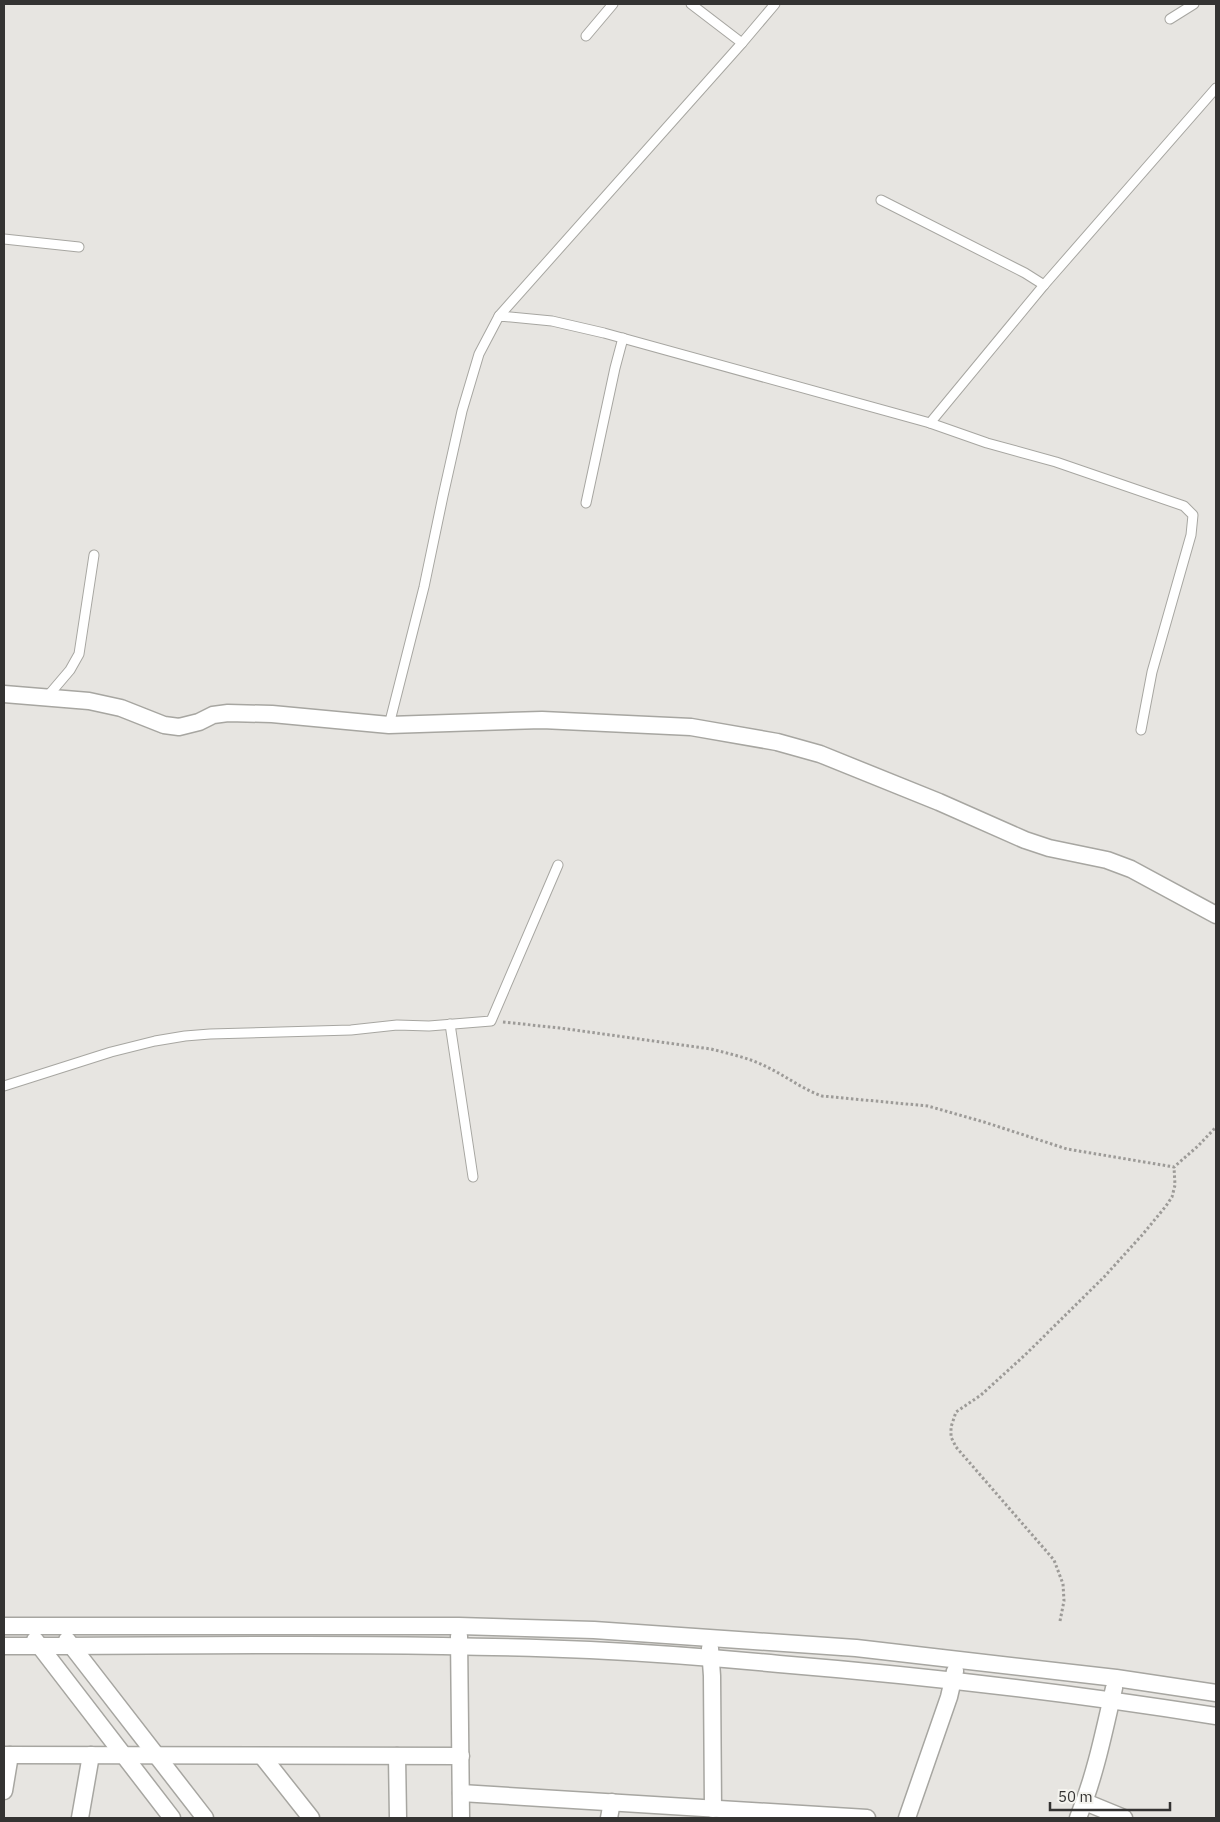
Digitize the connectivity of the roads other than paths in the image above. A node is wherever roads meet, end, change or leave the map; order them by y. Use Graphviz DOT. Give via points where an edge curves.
graph roads {
  1 [pos="613,4"];
  2 [pos="692,4"];
  3 [pos="775,4"];
  4 [pos="1194,4"];
  5 [pos="1170,20"];
  6 [pos="586,36"];
  7 [pos="742,44"];
  8 [pos="1216,88"];
  9 [pos="881,200"];
  10 [pos="4,239"];
  11 [pos="79,248"];
  12 [pos="1044,285"];
  13 [pos="499,316"];
  14 [pos="622,338"];
  15 [pos="930,423"];
  16 [pos="586,502"];
  17 [pos="94,555"];
  18 [pos="4,694"];
  19 [pos="47,697"];
  20 [pos="388,725"];
  21 [pos="1141,730"];
  22 [pos="558,865"];
  23 [pos="1216,915"];
  24 [pos="450,1024"];
  25 [pos="4,1086"];
  26 [pos="473,1177"];
  27 [pos="4,1626"];
  28 [pos="25,1626"];
  29 [pos="56,1626"];
  30 [pos="459,1626"];
  31 [pos="709,1638"];
  32 [pos="4,1646"];
  33 [pos="40,1646"];
  34 [pos="71,1646"];
  35 [pos="459,1646"];
  36 [pos="711,1658"];
  37 [pos="958,1659"];
  38 [pos="1116,1678"];
  39 [pos="952,1680"];
  40 [pos="1216,1692"];
  41 [pos="1111,1699"];
  42 [pos="1216,1716"];
  43 [pos="7,1755"];
  44 [pos="124,1755"];
  45 [pos="156,1755"];
  46 [pos="90,1756"];
  47 [pos="262,1756"];
  48 [pos="397,1756"];
  49 [pos="461,1756"];
  50 [pos="174,1779"];
  51 [pos="4,1791"];
  52 [pos="461,1792"];
  53 [pos="612,1802"];
  54 [pos="1084,1802"];
  55 [pos="713,1809"];
  56 [pos="752,1815"];
  57 [pos="168,1816"];
  58 [pos="80,1818"];
  59 [pos="205,1818"];
  60 [pos="311,1818"];
  61 [pos="398,1818"];
  62 [pos="461,1818"];
  63 [pos="608,1818"];
  64 [pos="867,1818"];
  65 [pos="907,1818"];
  66 [pos="1078,1818"];
  67 [pos="1124,1818"];
  1 -- 6 [label="lane"];
  2 -- 7 [label="lane"];
  3 -- 7 [label="lane"];
  4 -- 5 [label="lane"];
  7 -- 13 [label="lane"];
  8 -- 12 [label="lane"];
  9 -- 12 [label="lane"];
  10 -- 11 [label="lane"];
  12 -- 15 [label="lane"];
  13 -- 14 [label="lane" via="552,321"];
  13 -- 20 [label="lane" via="479,354 462,411 424,587"];
  14 -- 15 [label="lane"];
  14 -- 16 [label="lane"];
  15 -- 21 [label="lane" via="1086,471 1184,506 1193,515 1191,535 1152,672"];
  17 -- 19 [label="lane" via="79,654"];
  18 -- 19 [label="street"];
  19 -- 20 [label="street" via="121,708 164,725 179,727 213,715 228,714 272,714"];
  20 -- 23 [label="street" via="542,720 640,724 691,727 776,742 829,758 1025,840 1131,869"];
  22 -- 24 [label="lane" via="491,1021"];
  24 -- 25 [label="lane" via="185,1036 111,1052"];
  24 -- 26 [label="lane"];
  27 -- 28 [label="street"];
  28 -- 29 [label="street"];
  28 -- 33 [label="street"];
  29 -- 30 [label="street"];
  29 -- 34 [label="street"];
  30 -- 31 [label="street"];
  30 -- 35 [label="street"];
  31 -- 36 [label="street"];
  31 -- 37 [label="street"];
  32 -- 33 [label="street"];
  33 -- 34 [label="street"];
  33 -- 44 [label="street"];
  34 -- 35 [label="street"];
  34 -- 45 [label="street"];
  35 -- 36 [label="street"];
  35 -- 49 [label="street"];
  36 -- 39 [label="street"];
  36 -- 55 [label="street"];
  37 -- 38 [label="street"];
  37 -- 39 [label="street"];
  38 -- 40 [label="street"];
  38 -- 41 [label="street"];
  39 -- 41 [label="street"];
  39 -- 65 [label="street"];
  41 -- 42 [label="street"];
  41 -- 54 [label="street"];
  43 -- 46 [label="street"];
  43 -- 51 [label="street"];
  44 -- 45 [label="street"];
  44 -- 46 [label="street"];
  44 -- 57 [label="street"];
  45 -- 47 [label="street"];
  45 -- 50 [label="street"];
  46 -- 58 [label="street"];
  47 -- 48 [label="street"];
  47 -- 60 [label="street"];
  48 -- 49 [label="street"];
  48 -- 61 [label="street"];
  49 -- 52 [label="street"];
  50 -- 57 [label="street"];
  50 -- 59 [label="street"];
  52 -- 53 [label="street"];
  52 -- 62 [label="street"];
  53 -- 55 [label="street"];
  53 -- 63 [label="street"];
  54 -- 66 [label="street"];
  54 -- 67 [label="street"];
  55 -- 56 [label="street"];
  56 -- 64 [label="street"];
}
